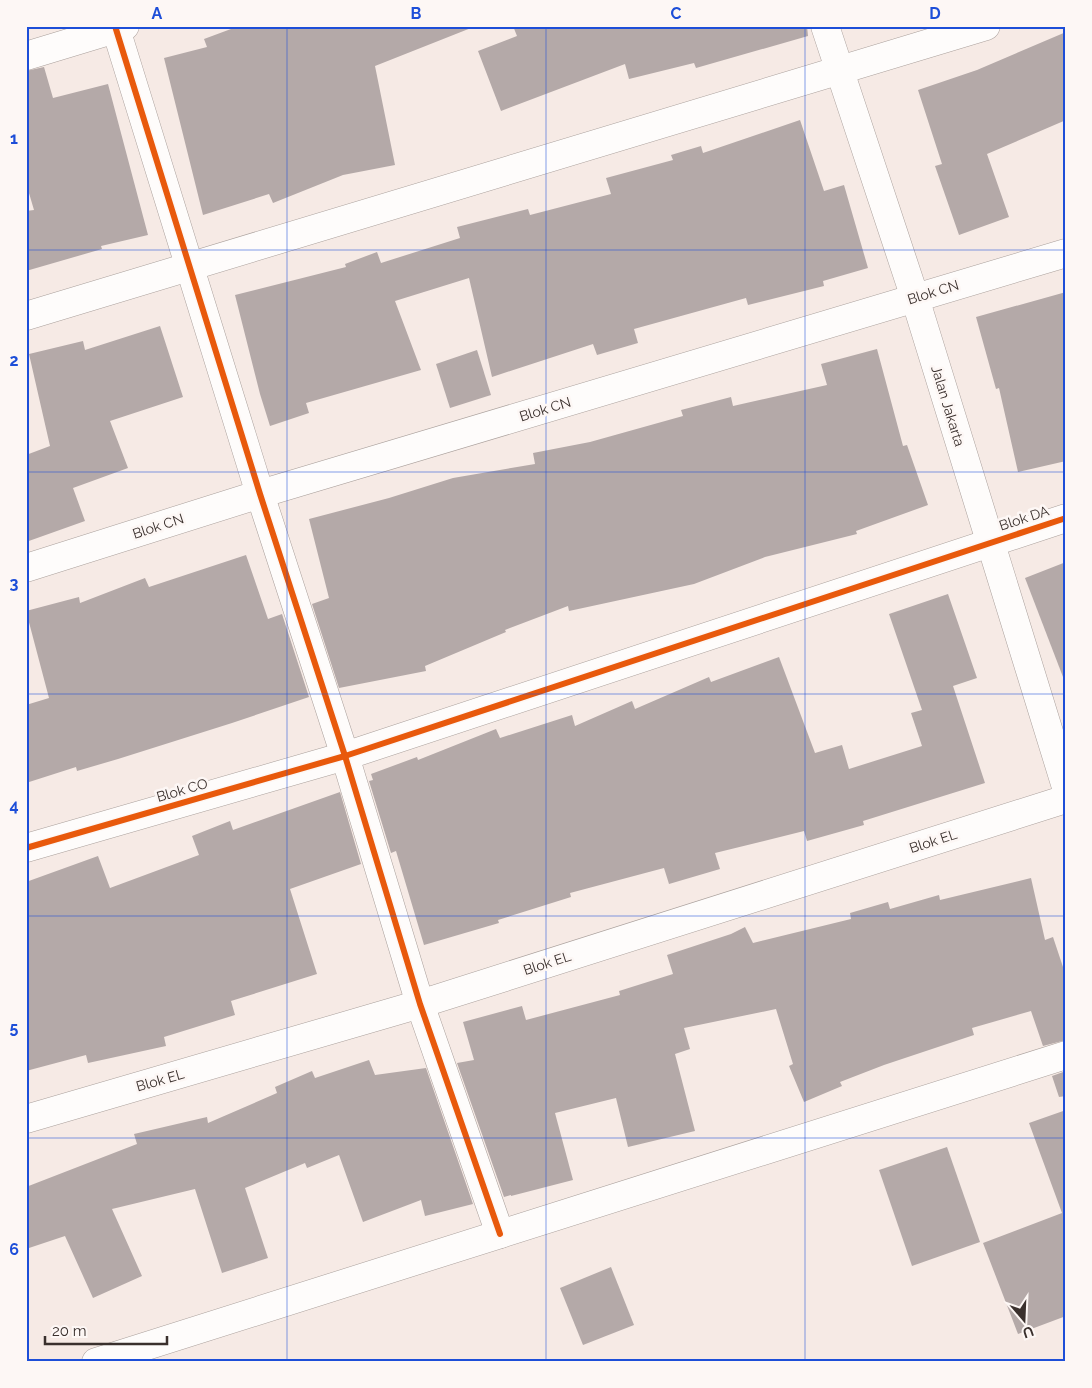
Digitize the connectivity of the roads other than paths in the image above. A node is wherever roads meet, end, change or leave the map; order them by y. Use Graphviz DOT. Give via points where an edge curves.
graph roads {
  1 [pos="825,26"];
  2 [pos="986,26"];
  3 [pos="118,27"];
  4 [pos="26,56"];
  5 [pos="838,70"];
  6 [pos="1066,252"];
  7 [pos="189,268"];
  8 [pos="915,298"];
  9 [pos="26,316"];
  10 [pos="260,494"];
  11 [pos="1066,518"];
  12 [pos="989,542"];
  13 [pos="26,568"];
  14 [pos="345,756"];
  15 [pos="1066,787"];
  16 [pos="1066,799"];
  17 [pos="26,848"];
  18 [pos="420,1004"];
  19 [pos="1066,1055"];
  20 [pos="26,1119"];
  21 [pos="500,1234"];
  22 [pos="96,1362"];
  1 -- 5 [label="street, Jalan Jakarta"];
  2 -- 5 [label="street"];
  3 -- 4 [label="street"];
  3 -- 7 [label="street"];
  5 -- 7 [label="street"];
  5 -- 8 [label="street, Jalan Jakarta"];
  6 -- 8 [label="street, Blok CN"];
  7 -- 9 [label="street"];
  7 -- 10 [label="street"];
  8 -- 10 [label="street, Blok CN"];
  8 -- 12 [label="street, Jalan Jakarta"];
  10 -- 13 [label="street, Blok CN"];
  10 -- 14 [label="street"];
  11 -- 12 [label="street, Blok DA"];
  12 -- 14 [label="street, Blok DA"];
  12 -- 15 [label="street, Jalan Jakarta"];
  14 -- 17 [label="street, Blok CO"];
  14 -- 18 [label="street"];
  16 -- 18 [label="street, Blok EL"];
  18 -- 20 [label="street, Blok EL"];
  18 -- 21 [label="street"];
  19 -- 21 [label="street"];
  21 -- 22 [label="street"];
}
